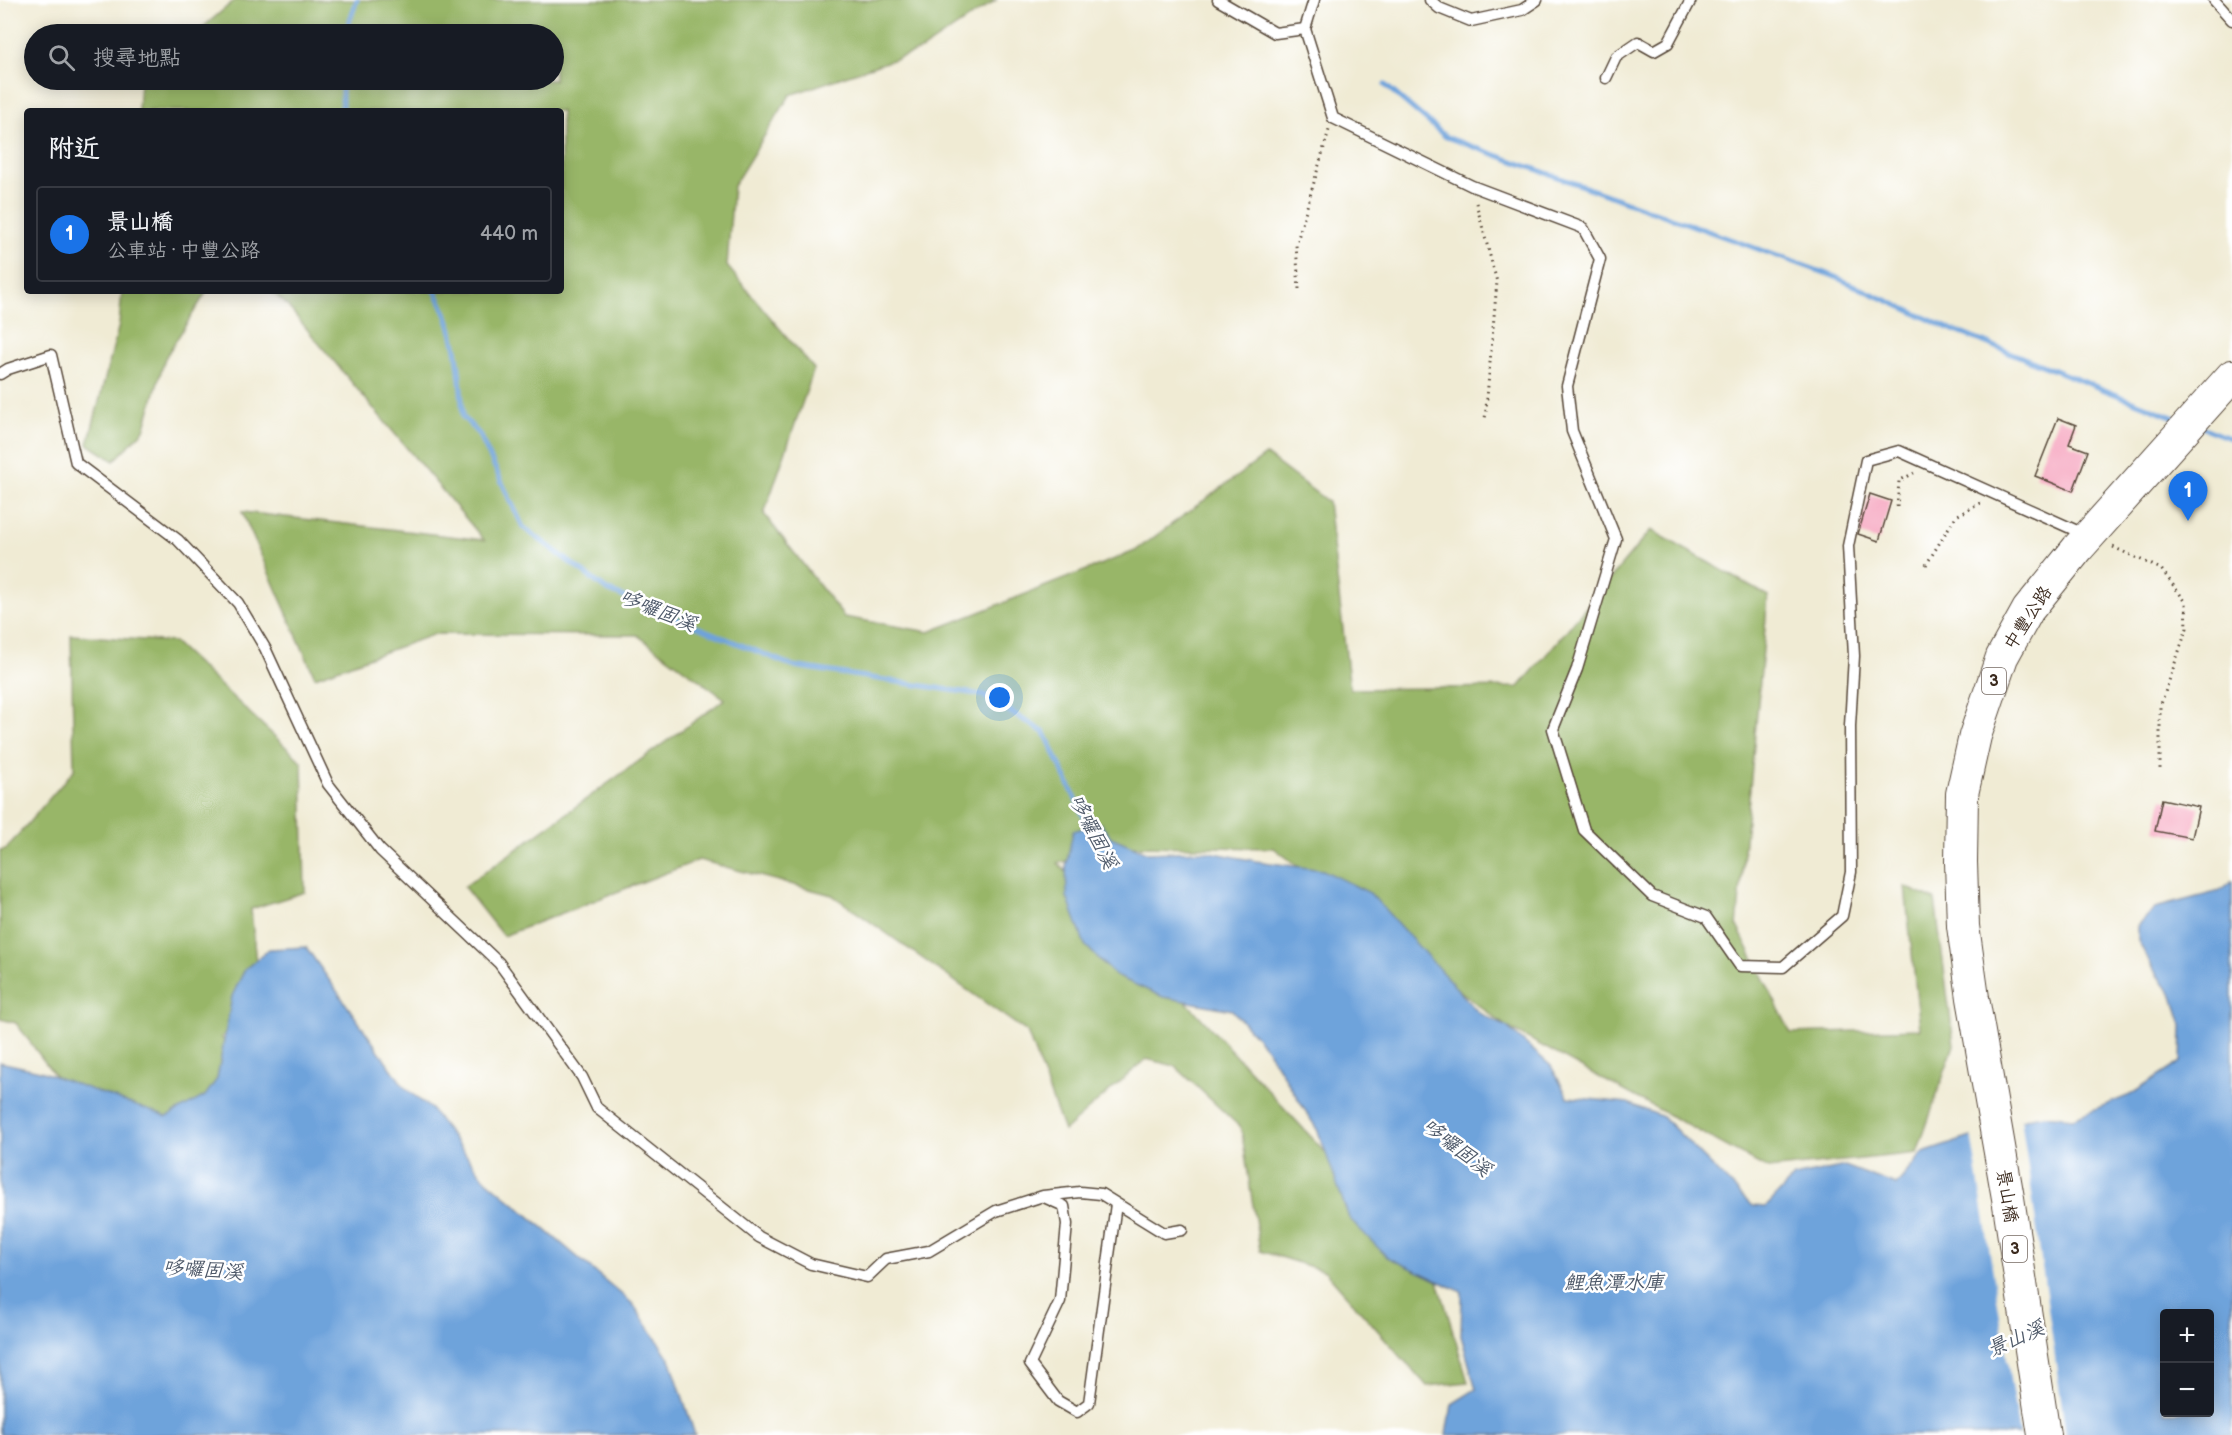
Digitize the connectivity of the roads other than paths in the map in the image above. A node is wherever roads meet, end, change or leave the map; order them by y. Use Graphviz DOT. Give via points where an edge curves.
graph roads {
  1 [pos="1218,0"];
  2 [pos="1314,0"];
  3 [pos="1430,0"];
  4 [pos="1537,0"];
  5 [pos="1691,0"];
  6 [pos="2214,0"];
  7 [pos="2232,20"];
  8 [pos="1305,29"];
  9 [pos="1606,78"];
  10 [pos="0,374"];
  11 [pos="2232,376"];
  12 [pos="2089,536"];
  13 [pos="1984,1064"];
  14 [pos="1043,1196"];
  15 [pos="1116,1204"];
  16 [pos="1182,1230"];
  17 [pos="2044,1435"];
  1 -- 8 [label="lane" via="1275,33"];
  2 -- 8 [label="lane"];
  3 -- 4 [label="lane" via="1439,8 1471,21 1522,10"];
  5 -- 9 [label="lane" via="1668,43 1654,51 1638,42 1616,57"];
  6 -- 7 [label="lane"];
  8 -- 12 [label="lane" via="1333,118 1472,186 1583,228 1600,259 1567,386 1572,431 1616,539 1577,669 1552,729 1584,830 1652,896 1706,917 1740,966 1783,967 1842,916 1851,872 1850,726 1854,656 1848,546 1866,459 1899,452"];
  10 -- 14 [label="lane" via="51,356 76,463 178,540 238,603 265,648 328,784 380,850 499,963 582,1077 597,1108 694,1186 759,1236 811,1264 867,1276 886,1259 929,1251 996,1211"];
  11 -- 12 [label="main road, 中豐公路 / 3"];
  12 -- 13 [label="main road, 中豐公路 / 3" via="2028,610 2002,657 1975,736 1962,794 1963,926"];
  13 -- 17 [label="main road, 景山橋 / 3"];
  14 -- 15 [label="lane" via="1101,1194"];
  14 -- 15 [label="lane" via="1064,1206 1066,1224 1060,1301 1030,1364 1058,1401 1077,1412 1089,1403"];
  15 -- 16 [label="lane" via="1164,1233"];
}
